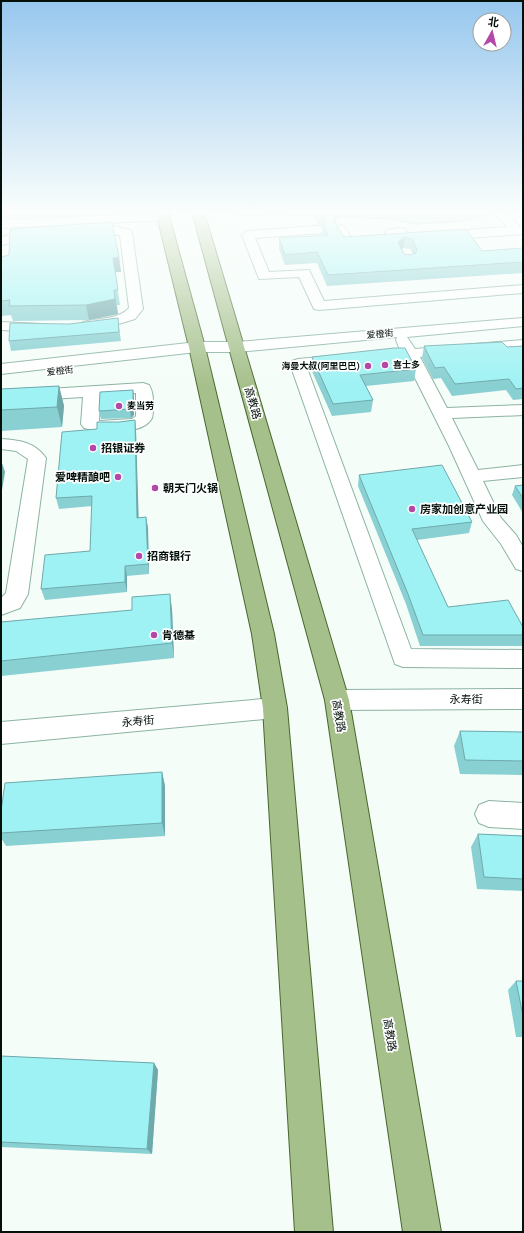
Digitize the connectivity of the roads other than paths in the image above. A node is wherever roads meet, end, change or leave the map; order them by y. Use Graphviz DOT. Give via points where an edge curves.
graph roads {
  1 [pos="131,270"];
  2 [pos="177,270"];
  3 [pos="214,270"];
  4 [pos="261,270"];
  5 [pos="422,282"];
  6 [pos="523,289"];
  7 [pos="432,296"];
  8 [pos="523,322"];
  9 [pos="1,326"];
  10 [pos="71,326"];
  11 [pos="52,328"];
  12 [pos="399,332"];
  13 [pos="523,345"];
  14 [pos="237,347"];
  15 [pos="198,351"];
  16 [pos="408,352"];
  17 [pos="1,370"];
  18 [pos="1,378"];
  19 [pos="92,392"];
  20 [pos="1,397"];
  21 [pos="523,410"];
  22 [pos="441,412"];
  23 [pos="1,444"];
  24 [pos="523,471"];
  25 [pos="472,476"];
  26 [pos="523,564"];
  27 [pos="1,607"];
  28 [pos="523,659"];
  29 [pos="523,699"];
  30 [pos="337,700"];
  31 [pos="275,708"];
  32 [pos="1,733"];
  33 [pos="489,814"];
  34 [pos="523,816"];
  35 [pos="314,1232"];
  36 [pos="422,1232"];
  1 -- 10 [label="street" via="136,308 130,316 115,321"];
  2 -- 15 [label="main road"];
  3 -- 14 [label="main road, 高教路"];
  4 -- 7 [label="street" via="264,276 304,273 319,306"];
  5 -- 7 [label="street"];
  6 -- 7 [label="street"];
  8 -- 12 [label="street, 爱橙街"];
  9 -- 11 [label="street"];
  12 -- 14 [label="street, 爱橙街"];
  12 -- 16 [label="street"];
  13 -- 16 [label="street"];
  14 -- 15 [label="street, 爱橙街"];
  14 -- 30 [label="main road, 高教路"];
  15 -- 17 [label="street, 爱橙街"];
  15 -- 18 [label="street, 爱橙街"];
  15 -- 31 [label="main road" via="263,634"];
  16 -- 22 [label="street"];
  16 -- 28 [label="street" via="298,364 402,658"];
  19 -- 19 [label="street" via="90,424 108,426 142,421 145,396 143,388"];
  19 -- 20 [label="street"];
  21 -- 22 [label="street"];
  22 -- 25 [label="street"];
  23 -- 27 [label="street" via="25,448 36,458 17,594 12,602"];
  24 -- 25 [label="street"];
  25 -- 26 [label="street" via="493,521 509,540"];
  29 -- 30 [label="street, 永寿街"];
  30 -- 36 [label="main road, 高教路"];
  31 -- 32 [label="street, 永寿街"];
  31 -- 35 [label="main road"];
  33 -- 34 [label="street"];
}
